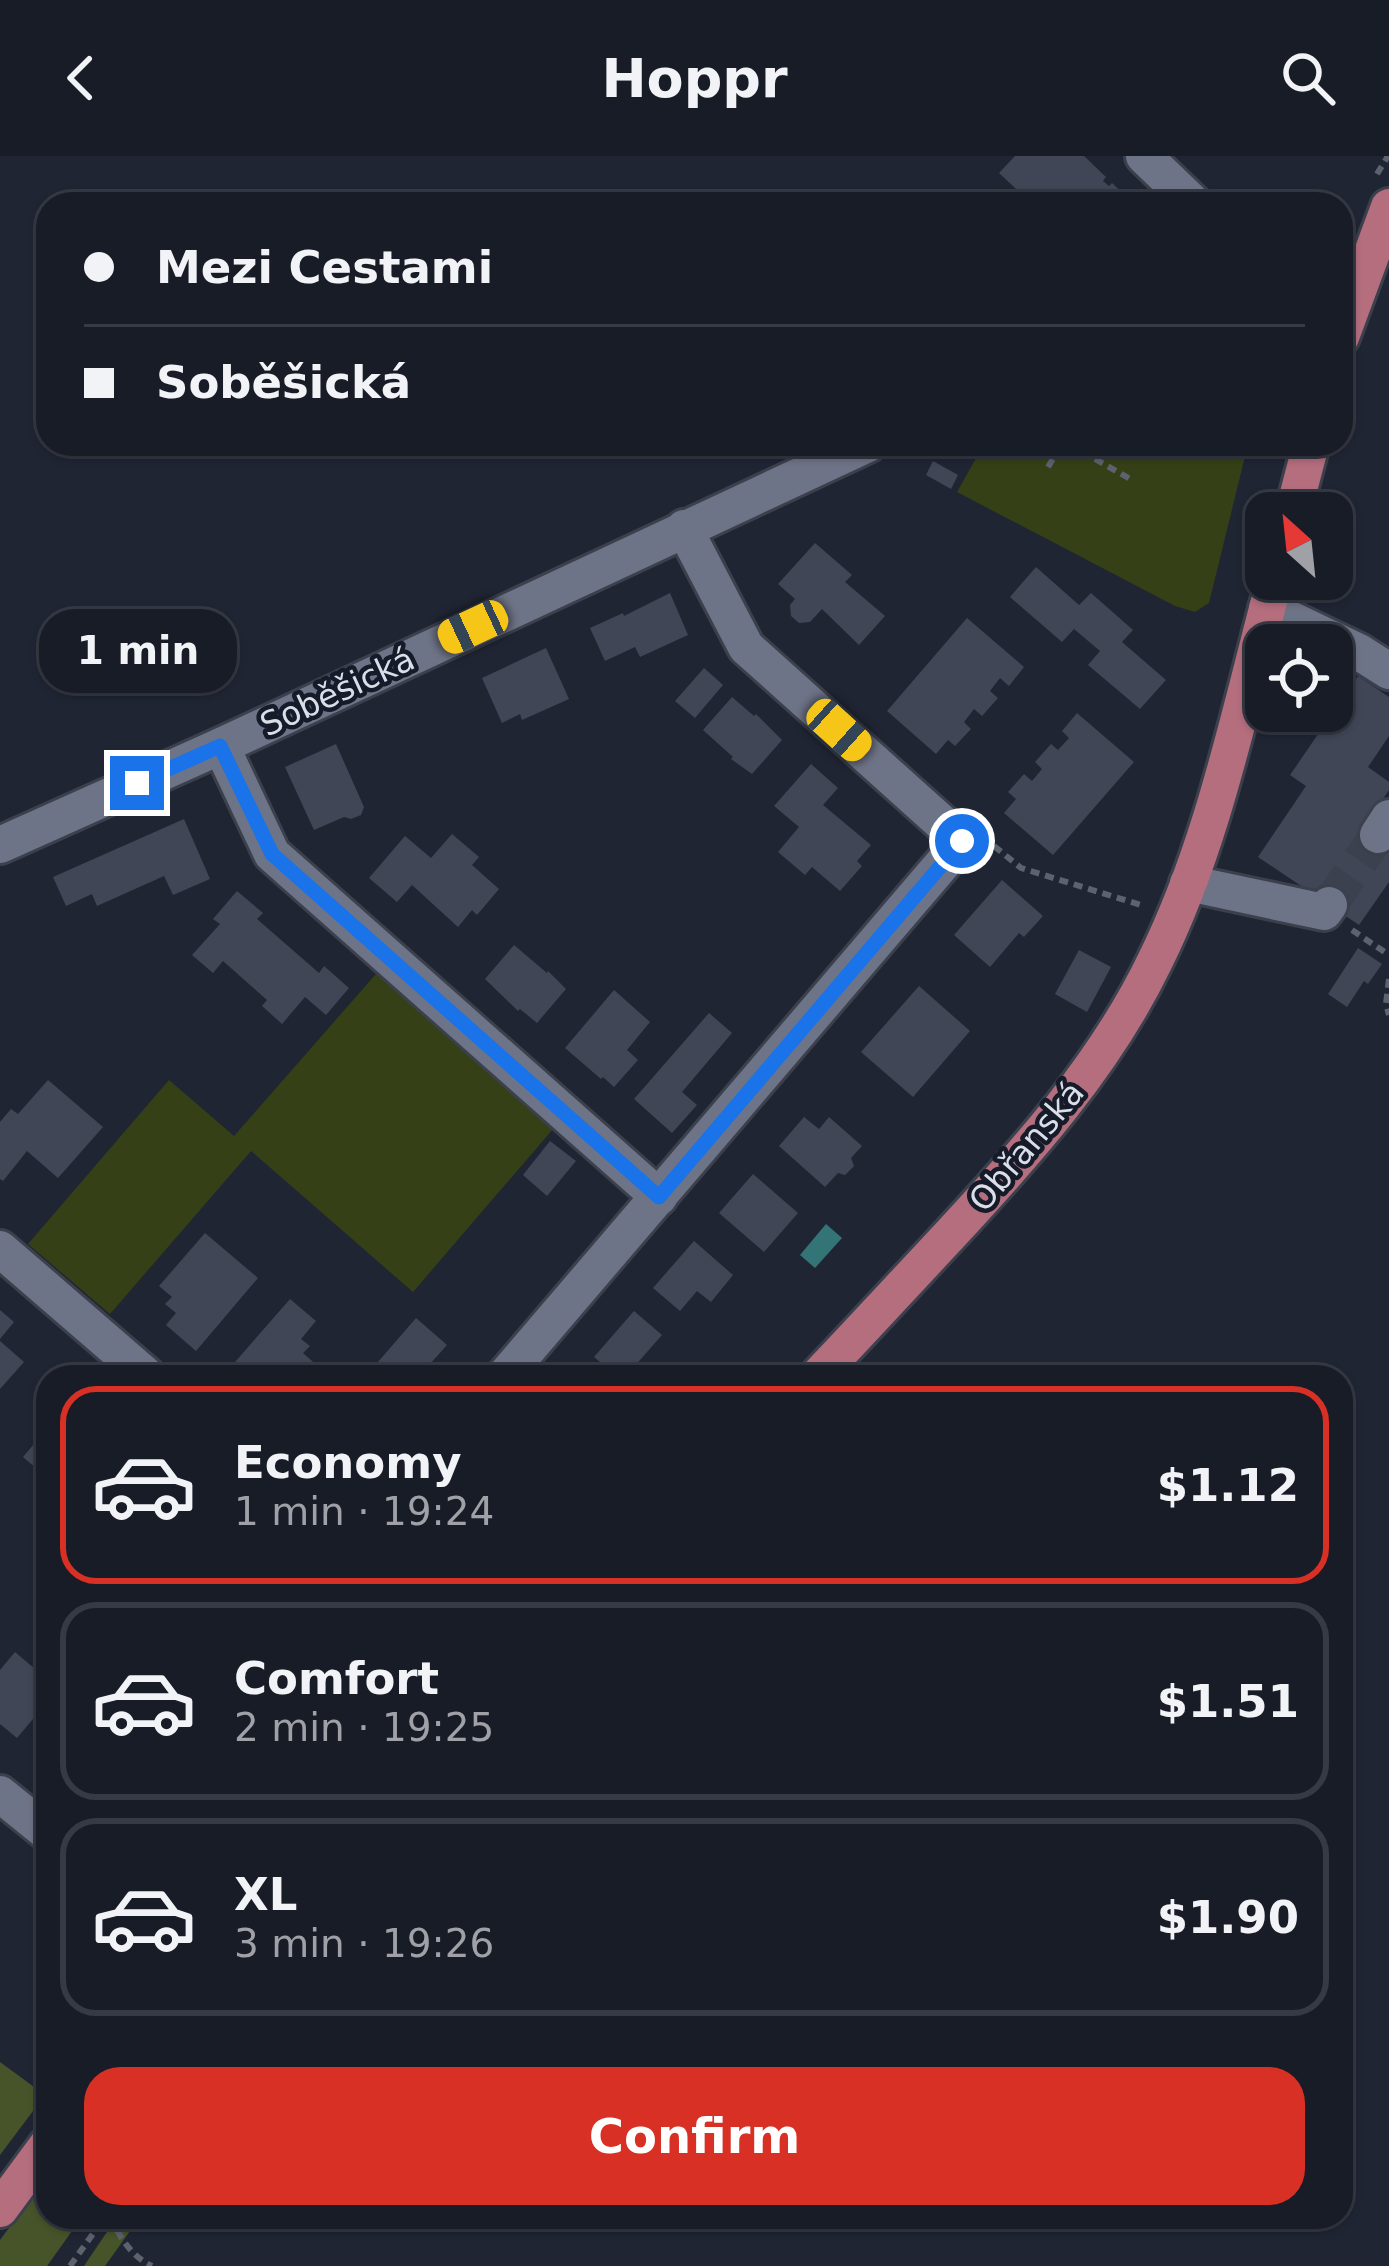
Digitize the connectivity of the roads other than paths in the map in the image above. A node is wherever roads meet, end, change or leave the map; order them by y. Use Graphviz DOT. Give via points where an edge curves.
graph roads {
  1 [pos="1144,156"];
  2 [pos="1182,192"];
  3 [pos="1389,207"];
  4 [pos="1353,304"];
  5 [pos="842,456"];
  6 [pos="1308,456"];
  7 [pos="1298,492"];
  8 [pos="684,528"];
  9 [pos="1269,600"];
  10 [pos="1281,600"];
  11 [pos="1389,671"];
  12 [pos="220,746"];
  13 [pos="0,844"];
  14 [pos="1188,883"];
  15 [pos="1329,905"];
  16 [pos="659,1197"];
  17 [pos="0,1249"];
  18 [pos="134,1365"];
  19 [pos="514,1365"];
  20 [pos="828,1365"];
  21 [pos="0,1793"];
  22 [pos="36,1823"];
  23 [pos="36,2160"];
  24 [pos="0,2209"];
  1 -- 2 [label="street"];
  3 -- 4 [label="main road"];
  5 -- 8 [label="street, Soběšická"];
  6 -- 7 [label="main road"];
  8 -- 12 [label="street, Soběšická"];
  8 -- 16 [label="street" via="746,647 962,841"];
  9 -- 14 [label="main road, Obřanská"];
  10 -- 11 [label="street, Obřanská"];
  12 -- 13 [label="street, Soběšická"];
  12 -- 16 [label="street" via="272,854"];
  14 -- 15 [label="street" via="1324,912"];
  14 -- 20 [label="main road, Obřanská" via="1136,998 1066,1101"];
  16 -- 19 [label="street"];
  17 -- 18 [label="street"];
  21 -- 22 [label="street"];
  23 -- 24 [label="main road"];
}
